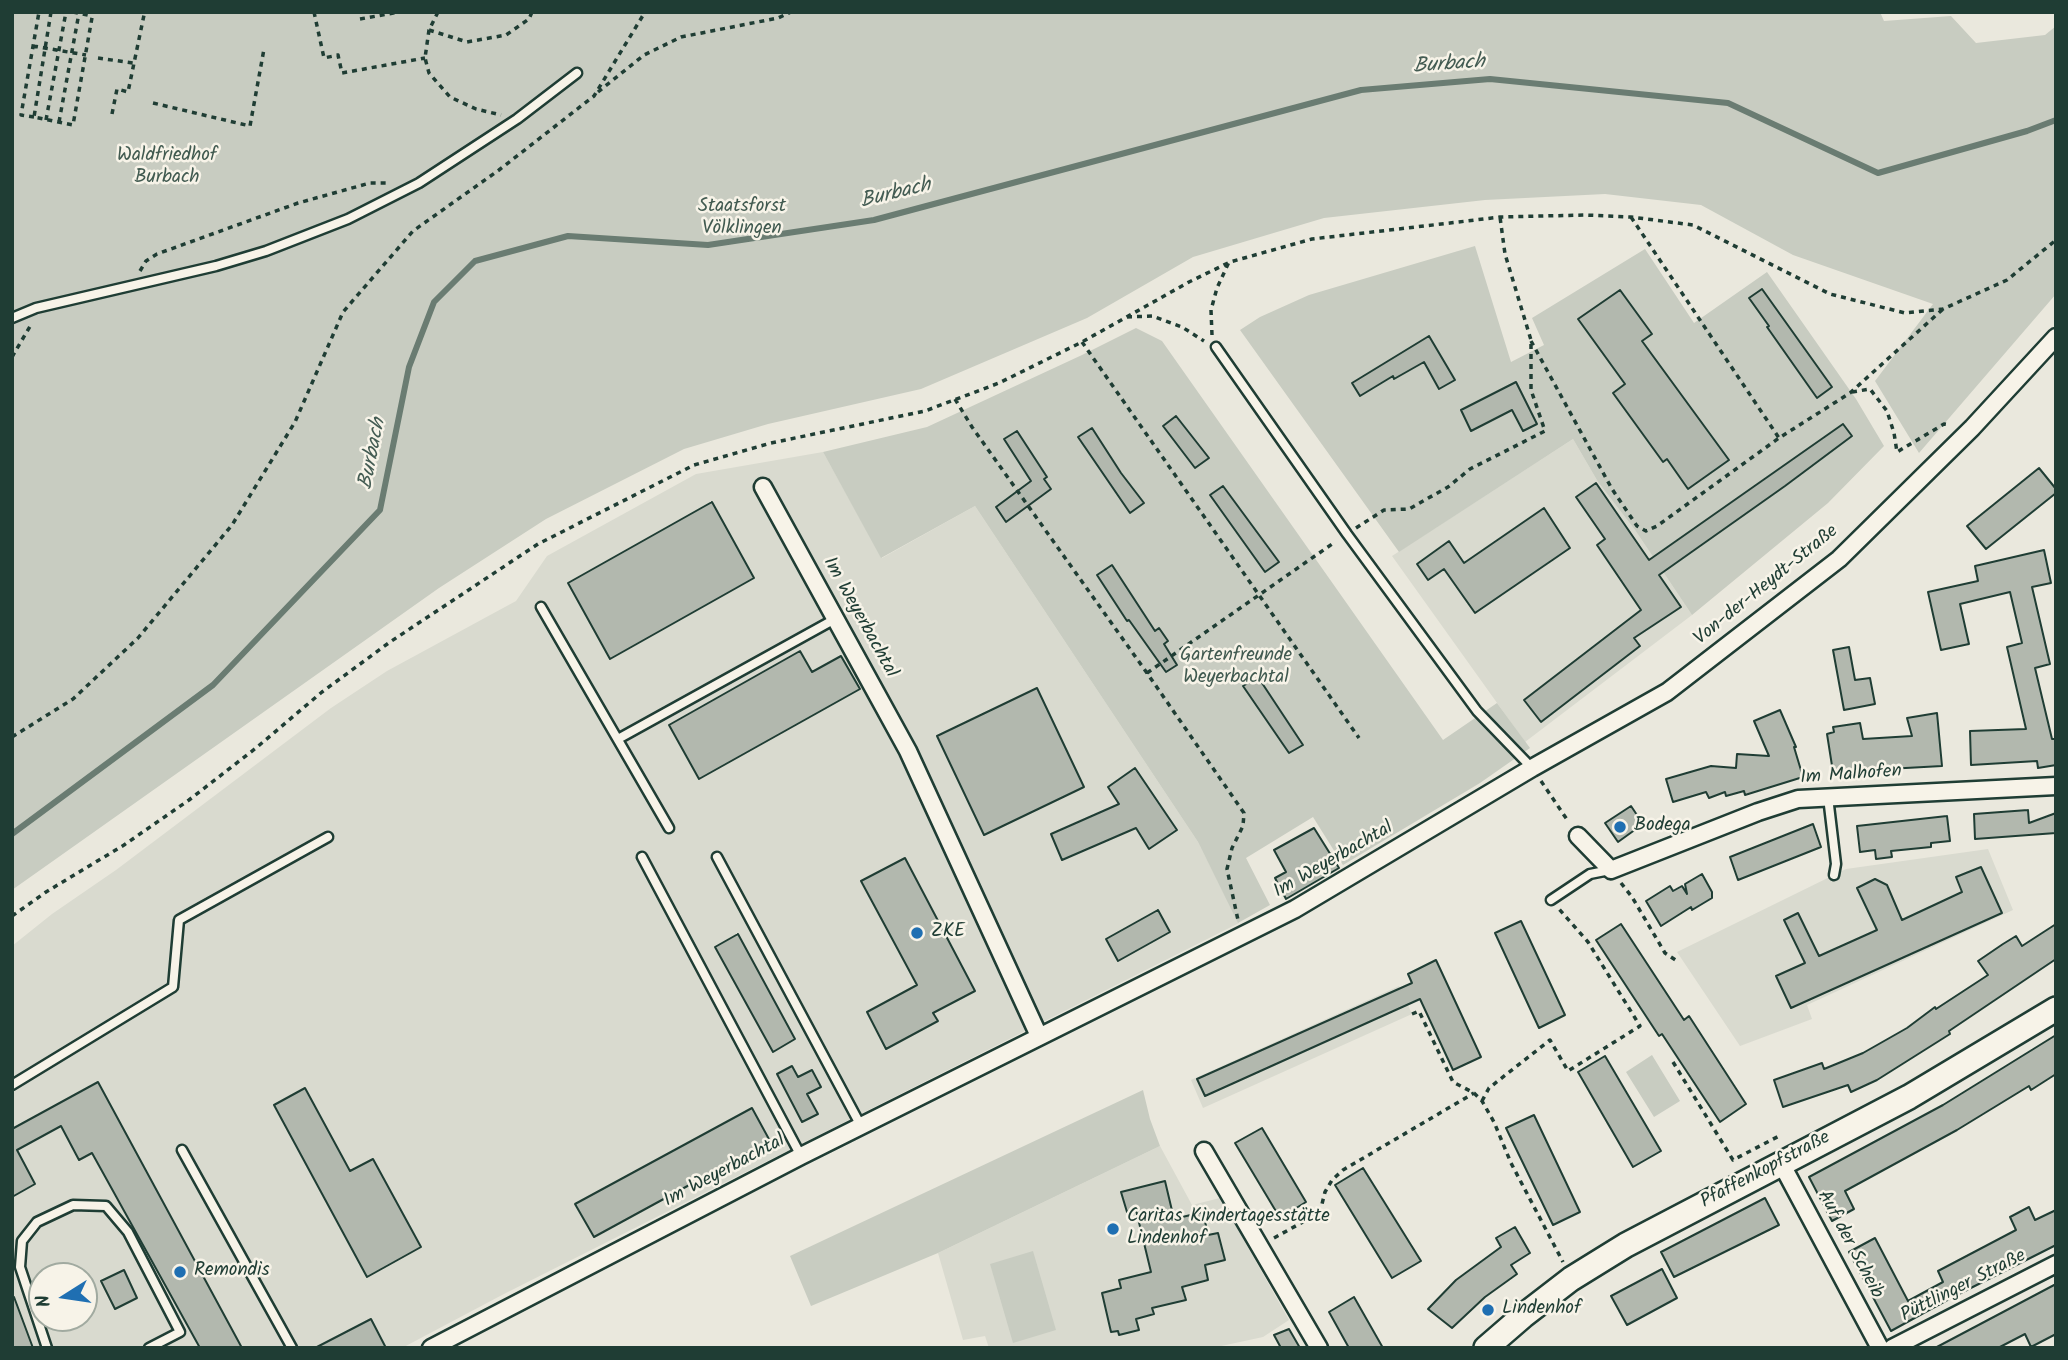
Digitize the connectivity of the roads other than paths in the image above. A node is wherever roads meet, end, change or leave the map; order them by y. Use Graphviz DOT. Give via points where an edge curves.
graph roads {
  1 [pos="577,73"];
  2 [pos="12,318"];
  3 [pos="2056,337"];
  4 [pos="1216,347"];
  5 [pos="762,487"];
  6 [pos="541,607"];
  7 [pos="835,619"];
  8 [pos="618,739"];
  9 [pos="1536,773"];
  10 [pos="2056,786"];
  11 [pos="1828,797"];
  12 [pos="669,828"];
  13 [pos="1578,836"];
  14 [pos="328,837"];
  15 [pos="642,856"];
  16 [pos="717,857"];
  17 [pos="1611,870"];
  18 [pos="1834,875"];
  19 [pos="1551,900"];
  20 [pos="2056,1009"];
  21 [pos="1039,1036"];
  22 [pos="12,1085"];
  23 [pos="861,1126"];
  24 [pos="183,1150"];
  25 [pos="1204,1151"];
  26 [pos="802,1156"];
  27 [pos="1781,1163"];
  28 [pos="2056,1264"];
  29 [pos="47,1348"];
  30 [pos="149,1348"];
  31 [pos="292,1348"];
  32 [pos="431,1348"];
  33 [pos="1319,1348"];
  34 [pos="1486,1348"];
  35 [pos="1880,1348"];
  36 [pos="1892,1348"];
  1 -- 2 [label="lane" via="419,183 348,219 266,251 36,308"];
  3 -- 9 [label="street, Von-der-Heydt-Straße" via="1972,428 1828,567 1667,691"];
  4 -- 9 [label="lane" via="1477,711"];
  5 -- 7 [label="street, Im Weyerbachtal"];
  6 -- 8 [label="lane"];
  7 -- 8 [label="lane"];
  7 -- 21 [label="street, Im Weyerbachtal" via="908,751"];
  8 -- 12 [label="lane"];
  9 -- 21 [label="street, Im Weyerbachtal" via="1295,909"];
  10 -- 11 [label="street, Im Malhofen"];
  11 -- 17 [label="street, Im Malhofen" via="1779,804"];
  11 -- 18 [label="lane"];
  13 -- 17 [label="street"];
  14 -- 22 [label="lane" via="179,920 173,987"];
  15 -- 26 [label="lane"];
  16 -- 23 [label="lane"];
  17 -- 19 [label="lane" via="1590,874"];
  20 -- 27 [label="street, Pfaffenkopfstraße" via="1909,1097"];
  21 -- 23 [label="street, Im Weyerbachtal"];
  23 -- 26 [label="street, Im Weyerbachtal"];
  24 -- 31 [label="lane"];
  25 -- 33 [label="street"];
  26 -- 32 [label="street, Im Weyerbachtal"];
  27 -- 34 [label="street, Pfaffenkopfstraße" via="1626,1245 1572,1279"];
  27 -- 35 [label="street, Auf der Scheib"];
  28 -- 36 [label="street, Püttlinger Straße"];
  29 -- 30 [label="lane" via="20,1267 22,1241 37,1222 73,1205 106,1206 128,1232 180,1332"];
}
